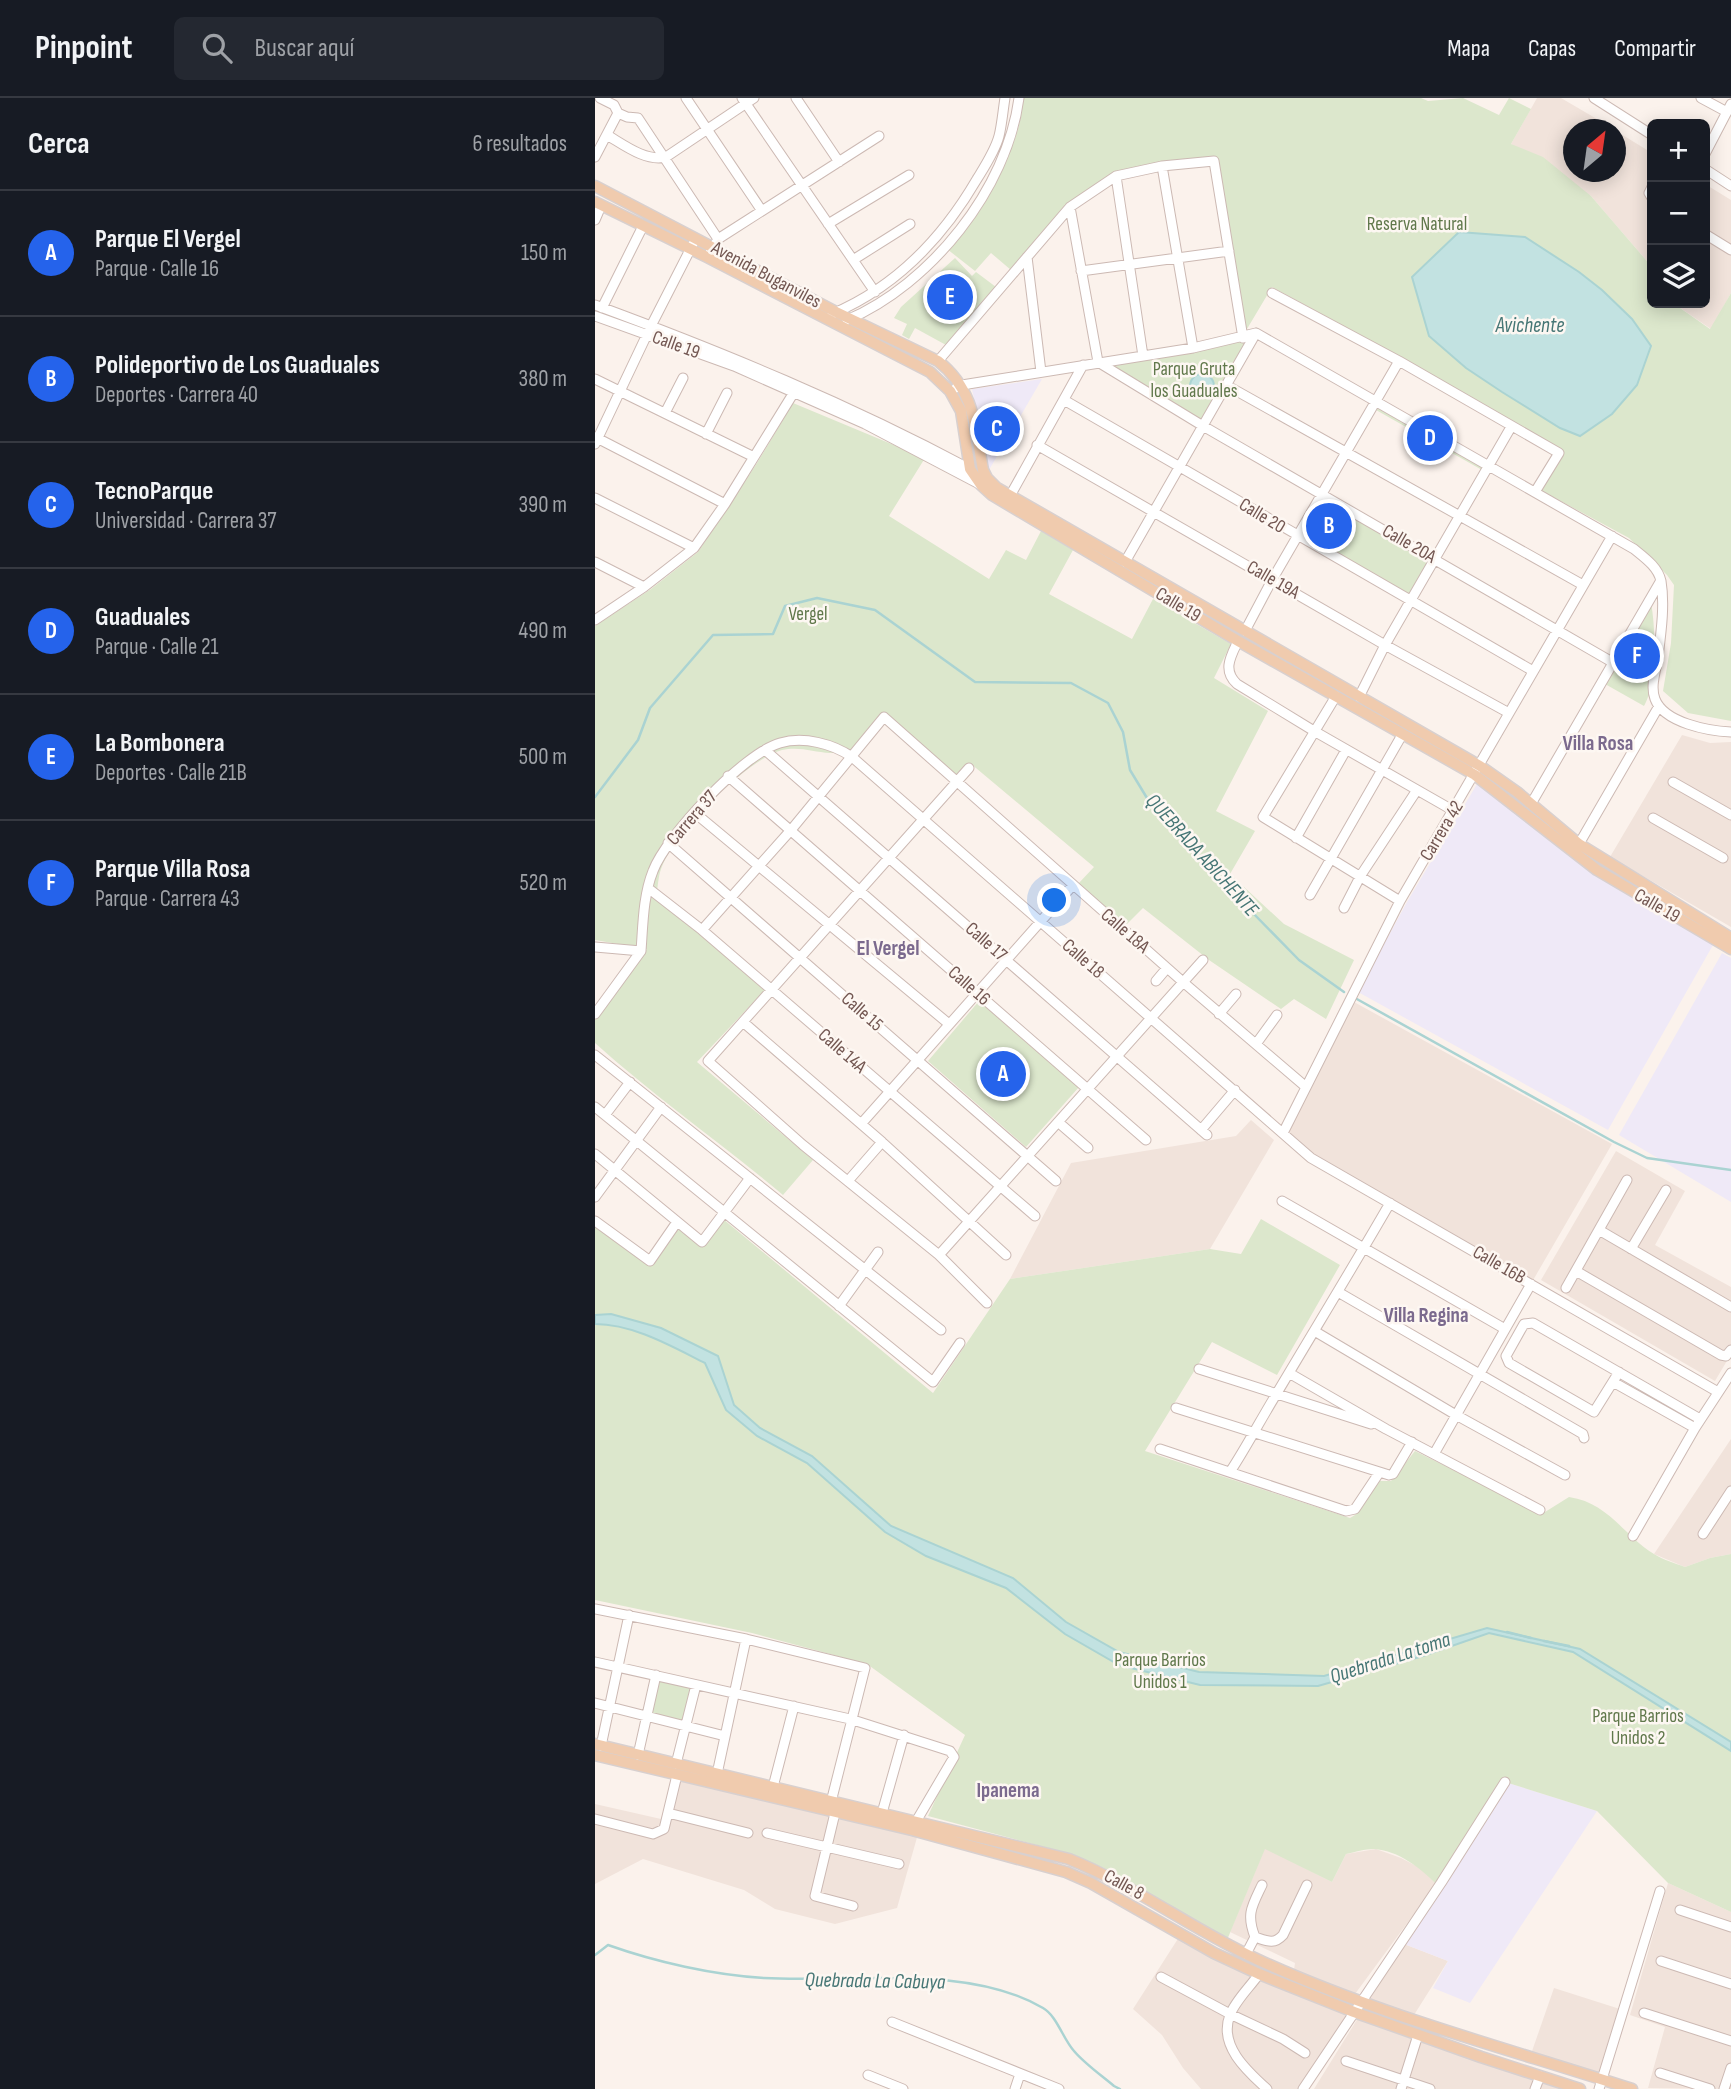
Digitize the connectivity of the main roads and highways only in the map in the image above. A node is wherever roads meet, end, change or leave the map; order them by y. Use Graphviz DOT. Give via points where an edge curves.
graph roads {
  1 [pos="595,186"];
  2 [pos="598,204"];
  3 [pos="693,244"];
  4 [pos="713,248"];
  5 [pos="837,318"];
  6 [pos="984,482"];
  7 [pos="1477,770"];
  8 [pos="1731,938"];
  9 [pos="1731,949"];
  10 [pos="597,1748"];
  11 [pos="677,1770"];
  12 [pos="831,1809"];
  13 [pos="914,1826"];
  14 [pos="1601,2084"];
  15 [pos="1580,2089"];
  16 [pos="1632,2089"];
  1 -- 3 [label="main road, Avenida Buganviles"];
  2 -- 3 [label="main road, Avenida Buganviles"];
  3 -- 4 [label="main road, Avenida Buganviles"];
  4 -- 5 [label="main road, Avenida Buganviles"];
  4 -- 5 [label="main road, Avenida Buganviles" via="824,317"];
  5 -- 6 [label="main road, Avenida Buganviles" via="930,373 950,391 961,411 970,470"];
  5 -- 6 [label="main road, Avenida Buganviles" via="851,318 952,372 968,397"];
  6 -- 7 [label="main road, Calle 19" via="1359,697"];
  6 -- 7 [label="main road, Calle 19" via="1009,506 1238,641 1402,735"];
  7 -- 8 [label="main road, Calle 19" via="1531,804 1579,844"];
  7 -- 9 [label="main road, Calle 19" via="1597,870"];
  10 -- 11 [label="main road, Calle 8"];
  10 -- 11 [label="main road, Calle 8" via="638,1755"];
  11 -- 12 [label="main road, Calle 8"];
  11 -- 12 [label="main road, Calle 8" via="773,1787"];
  12 -- 13 [label="main road, Calle 8"];
  12 -- 13 [label="main road, Calle 8" via="882,1813"];
  13 -- 14 [label="main road, Calle 8" via="1069,1859 1246,1954 1361,2002"];
  13 -- 15 [label="main road, Calle 8" via="1066,1872 1259,1975"];
  14 -- 16 [label="main road, Calle 8"];
}
